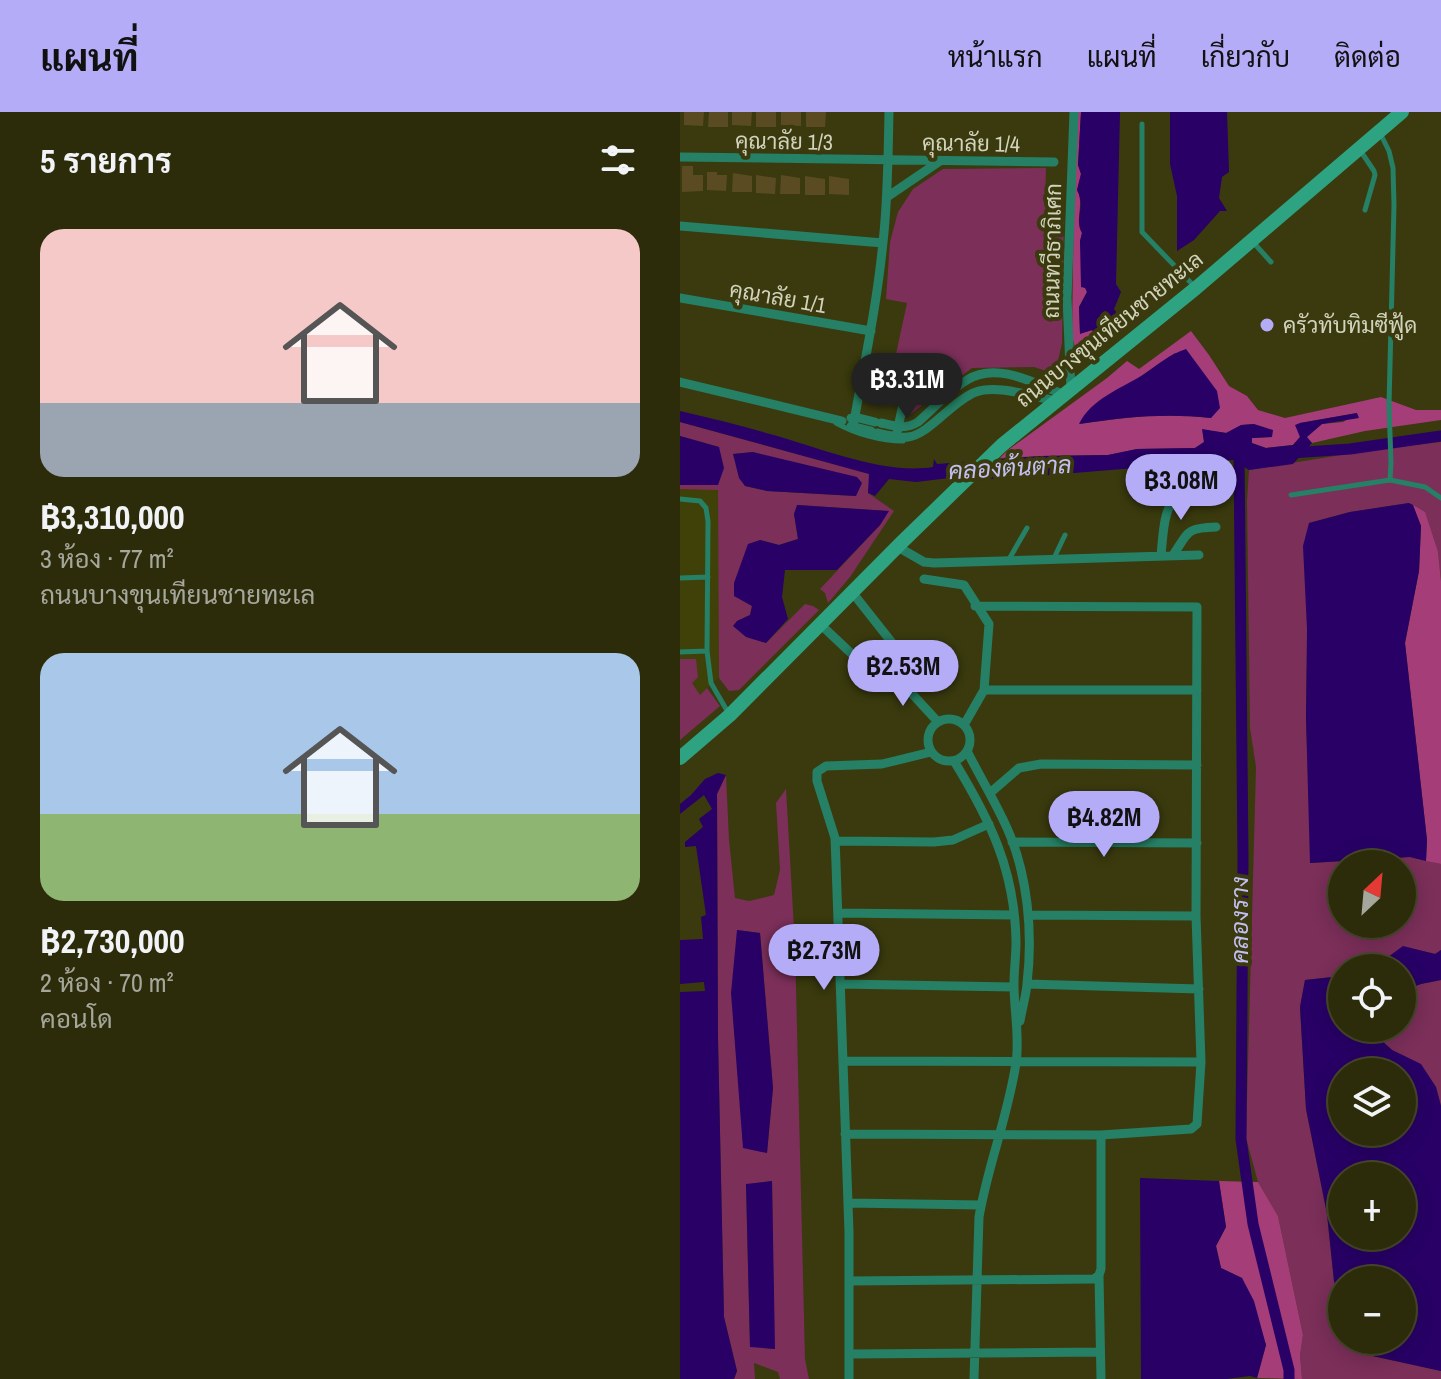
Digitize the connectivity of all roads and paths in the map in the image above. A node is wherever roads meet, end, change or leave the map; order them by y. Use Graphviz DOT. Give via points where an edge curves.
graph roads {
  1 [pos="889,112"];
  2 [pos="1074,112"];
  3 [pos="1402,112"];
  4 [pos="1142,124"];
  5 [pos="1380,132"];
  6 [pos="1360,149"];
  7 [pos="680,157"];
  8 [pos="888,160"];
  9 [pos="940,161"];
  10 [pos="1054,162"];
  11 [pos="887,197"];
  12 [pos="1365,210"];
  13 [pos="680,226"];
  14 [pos="1251,241"];
  15 [pos="883,243"];
  16 [pos="1271,262"];
  17 [pos="1196,288"];
  18 [pos="680,298"];
  19 [pos="871,331"];
  20 [pos="909,377"];
  21 [pos="680,382"];
  22 [pos="1064,396"];
  23 [pos="829,418"];
  24 [pos="854,422"];
  25 [pos="897,431"];
  26 [pos="914,436"];
  27 [pos="1390,480"];
  28 [pos="1184,482"];
  29 [pos="1291,495"];
  30 [pos="1441,498"];
  31 [pos="680,499"];
  32 [pos="1216,527"];
  33 [pos="1027,528"];
  34 [pos="1065,535"];
  35 [pos="898,547"];
  36 [pos="1173,555"];
  37 [pos="1199,555"];
  38 [pos="1161,556"];
  39 [pos="1053,559"];
  40 [pos="1008,561"];
  41 [pos="708,577"];
  42 [pos="680,578"];
  43 [pos="924,579"];
  44 [pos="852,592"];
  45 [pos="975,606"];
  46 [pos="820,624"];
  47 [pos="707,651"];
  48 [pos="680,652"];
  49 [pos="892,672"];
  50 [pos="984,690"];
  51 [pos="1197,690"];
  52 [pos="730,715"];
  53 [pos="938,722"];
  54 [pos="964,725"];
  55 [pos="967,751"];
  56 [pos="931,752"];
  57 [pos="680,758"];
  58 [pos="954,761"];
  59 [pos="1197,765"];
  60 [pos="990,793"];
  61 [pos="989,824"];
  62 [pos="835,841"];
  63 [pos="1012,842"];
  64 [pos="1197,843"];
  65 [pos="838,913"];
  66 [pos="1014,915"];
  67 [pos="1028,915"];
  68 [pos="1196,916"];
  69 [pos="840,984"];
  70 [pos="1027,984"];
  71 [pos="1014,987"];
  72 [pos="1199,989"];
  73 [pos="1018,1032"];
  74 [pos="843,1061"];
  75 [pos="1016,1061"];
  76 [pos="1201,1062"];
  77 [pos="1001,1133"];
  78 [pos="845,1134"];
  79 [pos="1101,1135"];
  80 [pos="848,1203"];
  81 [pos="981,1205"];
  82 [pos="1099,1275"];
  83 [pos="978,1280"];
  84 [pos="849,1281"];
  85 [pos="1100,1352"];
  86 [pos="974,1353"];
  87 [pos="850,1354"];
  88 [pos="849,1379"];
  89 [pos="974,1379"];
  90 [pos="1101,1379"];
  1 -- 8 [label="street"];
  2 -- 22 [label="street, ถนนทวีธาภิเศก"];
  3 -- 5 [label="main road, ถนนบางขุนเทียนชายทะเล"];
  4 -- 17 [label="lane" via="1142,232"];
  5 -- 6 [label="main road, ถนนบางขุนเทียนชายทะเล"];
  5 -- 27 [label="lane" via="1393,168"];
  6 -- 12 [label="lane" via="1375,175"];
  6 -- 14 [label="main road, ถนนบางขุนเทียนชายทะเล"];
  7 -- 8 [label="street, คุณาลัย 1/3"];
  8 -- 9 [label="street, คุณาลัย 1/4"];
  8 -- 11 [label="street"];
  9 -- 10 [label="street, คุณาลัย 1/4"];
  9 -- 11 [label="street"];
  11 -- 15 [label="street"];
  13 -- 15 [label="street"];
  14 -- 16 [label="lane"];
  14 -- 17 [label="main road, ถนนบางขุนเทียนชายทะเล"];
  15 -- 19 [label="street"];
  17 -- 22 [label="main road, ถนนบางขุนเทียนชายทะเล"];
  18 -- 19 [label="street, คุณาลัย 1/1"];
  19 -- 24 [label="street"];
  20 -- 25 [label="street"];
  21 -- 23 [label="street"];
  22 -- 25 [label="street" via="1019,376 981,374 964,381 918,422"];
  22 -- 26 [label="street" via="976,392"];
  22 -- 35 [label="main road, ถนนบางขุนเทียนชายทะเล" via="1002,445"];
  23 -- 24 [label="street"];
  23 -- 26 [label="lane" via="848,429 894,441"];
  24 -- 25 [label="street"];
  25 -- 26 [label="street"];
  27 -- 29 [label="lane"];
  27 -- 30 [label="lane" via="1425,487"];
  28 -- 38 [label="street" via="1166,511"];
  31 -- 41 [label="lane" via="700,501 706,508"];
  32 -- 36 [label="street" via="1191,530"];
  33 -- 40 [label="lane"];
  34 -- 39 [label="lane"];
  35 -- 40 [label="street" via="924,562"];
  35 -- 44 [label="main road, ถนนบางขุนเทียนชายทะเล"];
  36 -- 37 [label="street"];
  36 -- 38 [label="street"];
  38 -- 39 [label="street"];
  39 -- 40 [label="street"];
  41 -- 42 [label="lane"];
  41 -- 47 [label="lane"];
  43 -- 45 [label="street" via="964,585"];
  44 -- 46 [label="main road, ถนนบางขุนเทียนชายทะเล"];
  44 -- 49 [label="street" via="897,649"];
  45 -- 50 [label="street" via="989,624"];
  45 -- 51 [label="street" via="1197,607"];
  46 -- 49 [label="street" via="871,672"];
  46 -- 52 [label="main road, ถนนบางขุนเทียนชายทะเล"];
  47 -- 48 [label="lane"];
  47 -- 52 [label="lane" via="711,683"];
  49 -- 53 [label="street"];
  50 -- 51 [label="street"];
  50 -- 54 [label="street"];
  51 -- 59 [label="street"];
  52 -- 57 [label="main road, ถนนบางขุนเทียนชายทะเล"];
  53 -- 54 [label="street" via="951,719"];
  53 -- 56 [label="street" via="929,732"];
  54 -- 55 [label="street" via="970,737"];
  55 -- 58 [label="street"];
  55 -- 60 [label="street"];
  56 -- 58 [label="street"];
  56 -- 62 [label="street" via="882,764 826,766 817,772"];
  58 -- 61 [label="street"];
  59 -- 60 [label="street" via="1041,764 1019,768"];
  59 -- 64 [label="street"];
  60 -- 63 [label="street"];
  61 -- 62 [label="street" via="953,840"];
  61 -- 66 [label="street" via="1007,874"];
  62 -- 65 [label="street"];
  63 -- 64 [label="street"];
  63 -- 67 [label="street"];
  64 -- 68 [label="street"];
  65 -- 66 [label="street"];
  65 -- 69 [label="street"];
  66 -- 71 [label="street"];
  67 -- 68 [label="street"];
  67 -- 70 [label="street"];
  68 -- 72 [label="street"];
  69 -- 71 [label="street"];
  69 -- 74 [label="street"];
  70 -- 72 [label="street"];
  70 -- 73 [label="street"];
  71 -- 73 [label="street"];
  72 -- 76 [label="street"];
  73 -- 75 [label="street"];
  74 -- 75 [label="street"];
  74 -- 78 [label="street"];
  75 -- 76 [label="street"];
  75 -- 77 [label="street"];
  76 -- 79 [label="street" via="1194,1127"];
  77 -- 78 [label="street"];
  77 -- 79 [label="street"];
  77 -- 81 [label="street"];
  78 -- 80 [label="street"];
  79 -- 82 [label="street"];
  80 -- 81 [label="street"];
  80 -- 84 [label="street"];
  81 -- 83 [label="street"];
  82 -- 83 [label="street"];
  82 -- 85 [label="street"];
  83 -- 84 [label="street"];
  83 -- 86 [label="street"];
  84 -- 87 [label="street"];
  85 -- 86 [label="street"];
  85 -- 90 [label="street"];
  86 -- 87 [label="street"];
  86 -- 89 [label="street"];
  87 -- 88 [label="street"];
}
